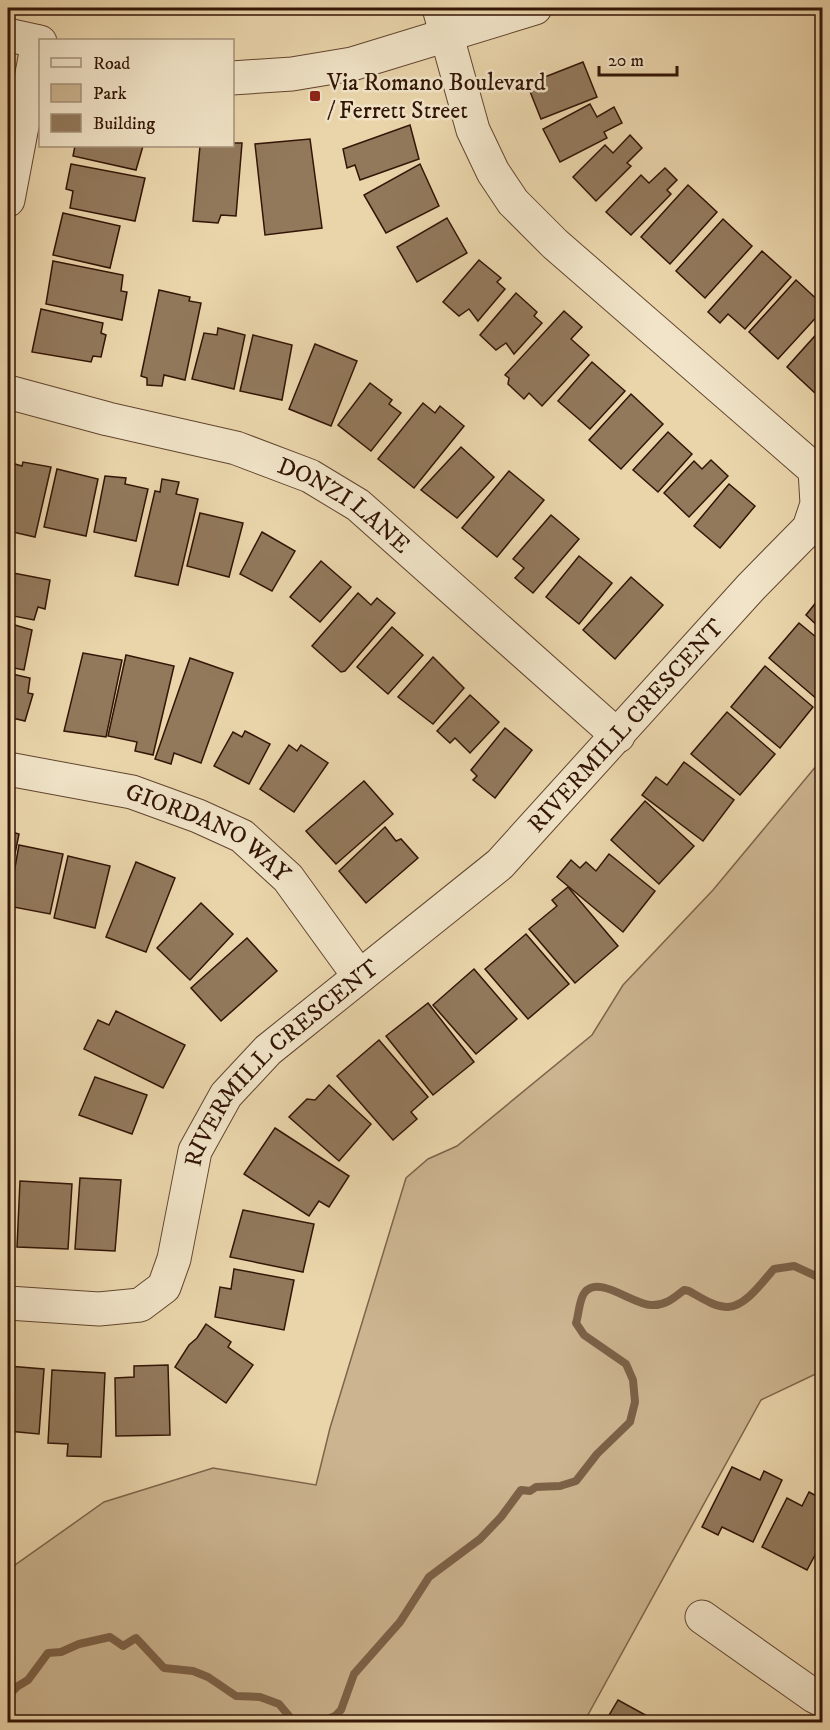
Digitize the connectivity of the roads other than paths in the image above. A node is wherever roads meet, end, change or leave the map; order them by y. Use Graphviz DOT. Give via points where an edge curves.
graph roads {
  1 [pos="535,8"];
  2 [pos="443,21"];
  3 [pos="29,39"];
  4 [pos="234,78"];
  5 [pos="8,200"];
  6 [pos="8,392"];
  7 [pos="618,736"];
  8 [pos="8,769"];
  9 [pos="359,976"];
  10 [pos="8,1303"];
  11 [pos="702,1617"];
  12 [pos="822,1700"];
  1 -- 2 [label="street"];
  2 -- 4 [label="street" via="352,64"];
  2 -- 7 [label="street, RIVERMILL CRESCENT" via="472,130 513,202 563,251 815,471 817,504 808,528"];
  3 -- 5 [label="street"];
  6 -- 7 [label="street, DONZI LANE" via="236,448 310,476 358,506"];
  7 -- 9 [label="street, RIVERMILL CRESCENT" via="500,864"];
  8 -- 9 [label="street, GIORDANO WAY" via="132,792 242,836 288,878"];
  9 -- 10 [label="street, RIVERMILL CRESCENT" via="268,1050 226,1095 195,1151 174,1260 164,1287 140,1305 99,1309"];
  11 -- 12 [label="street"];
}
